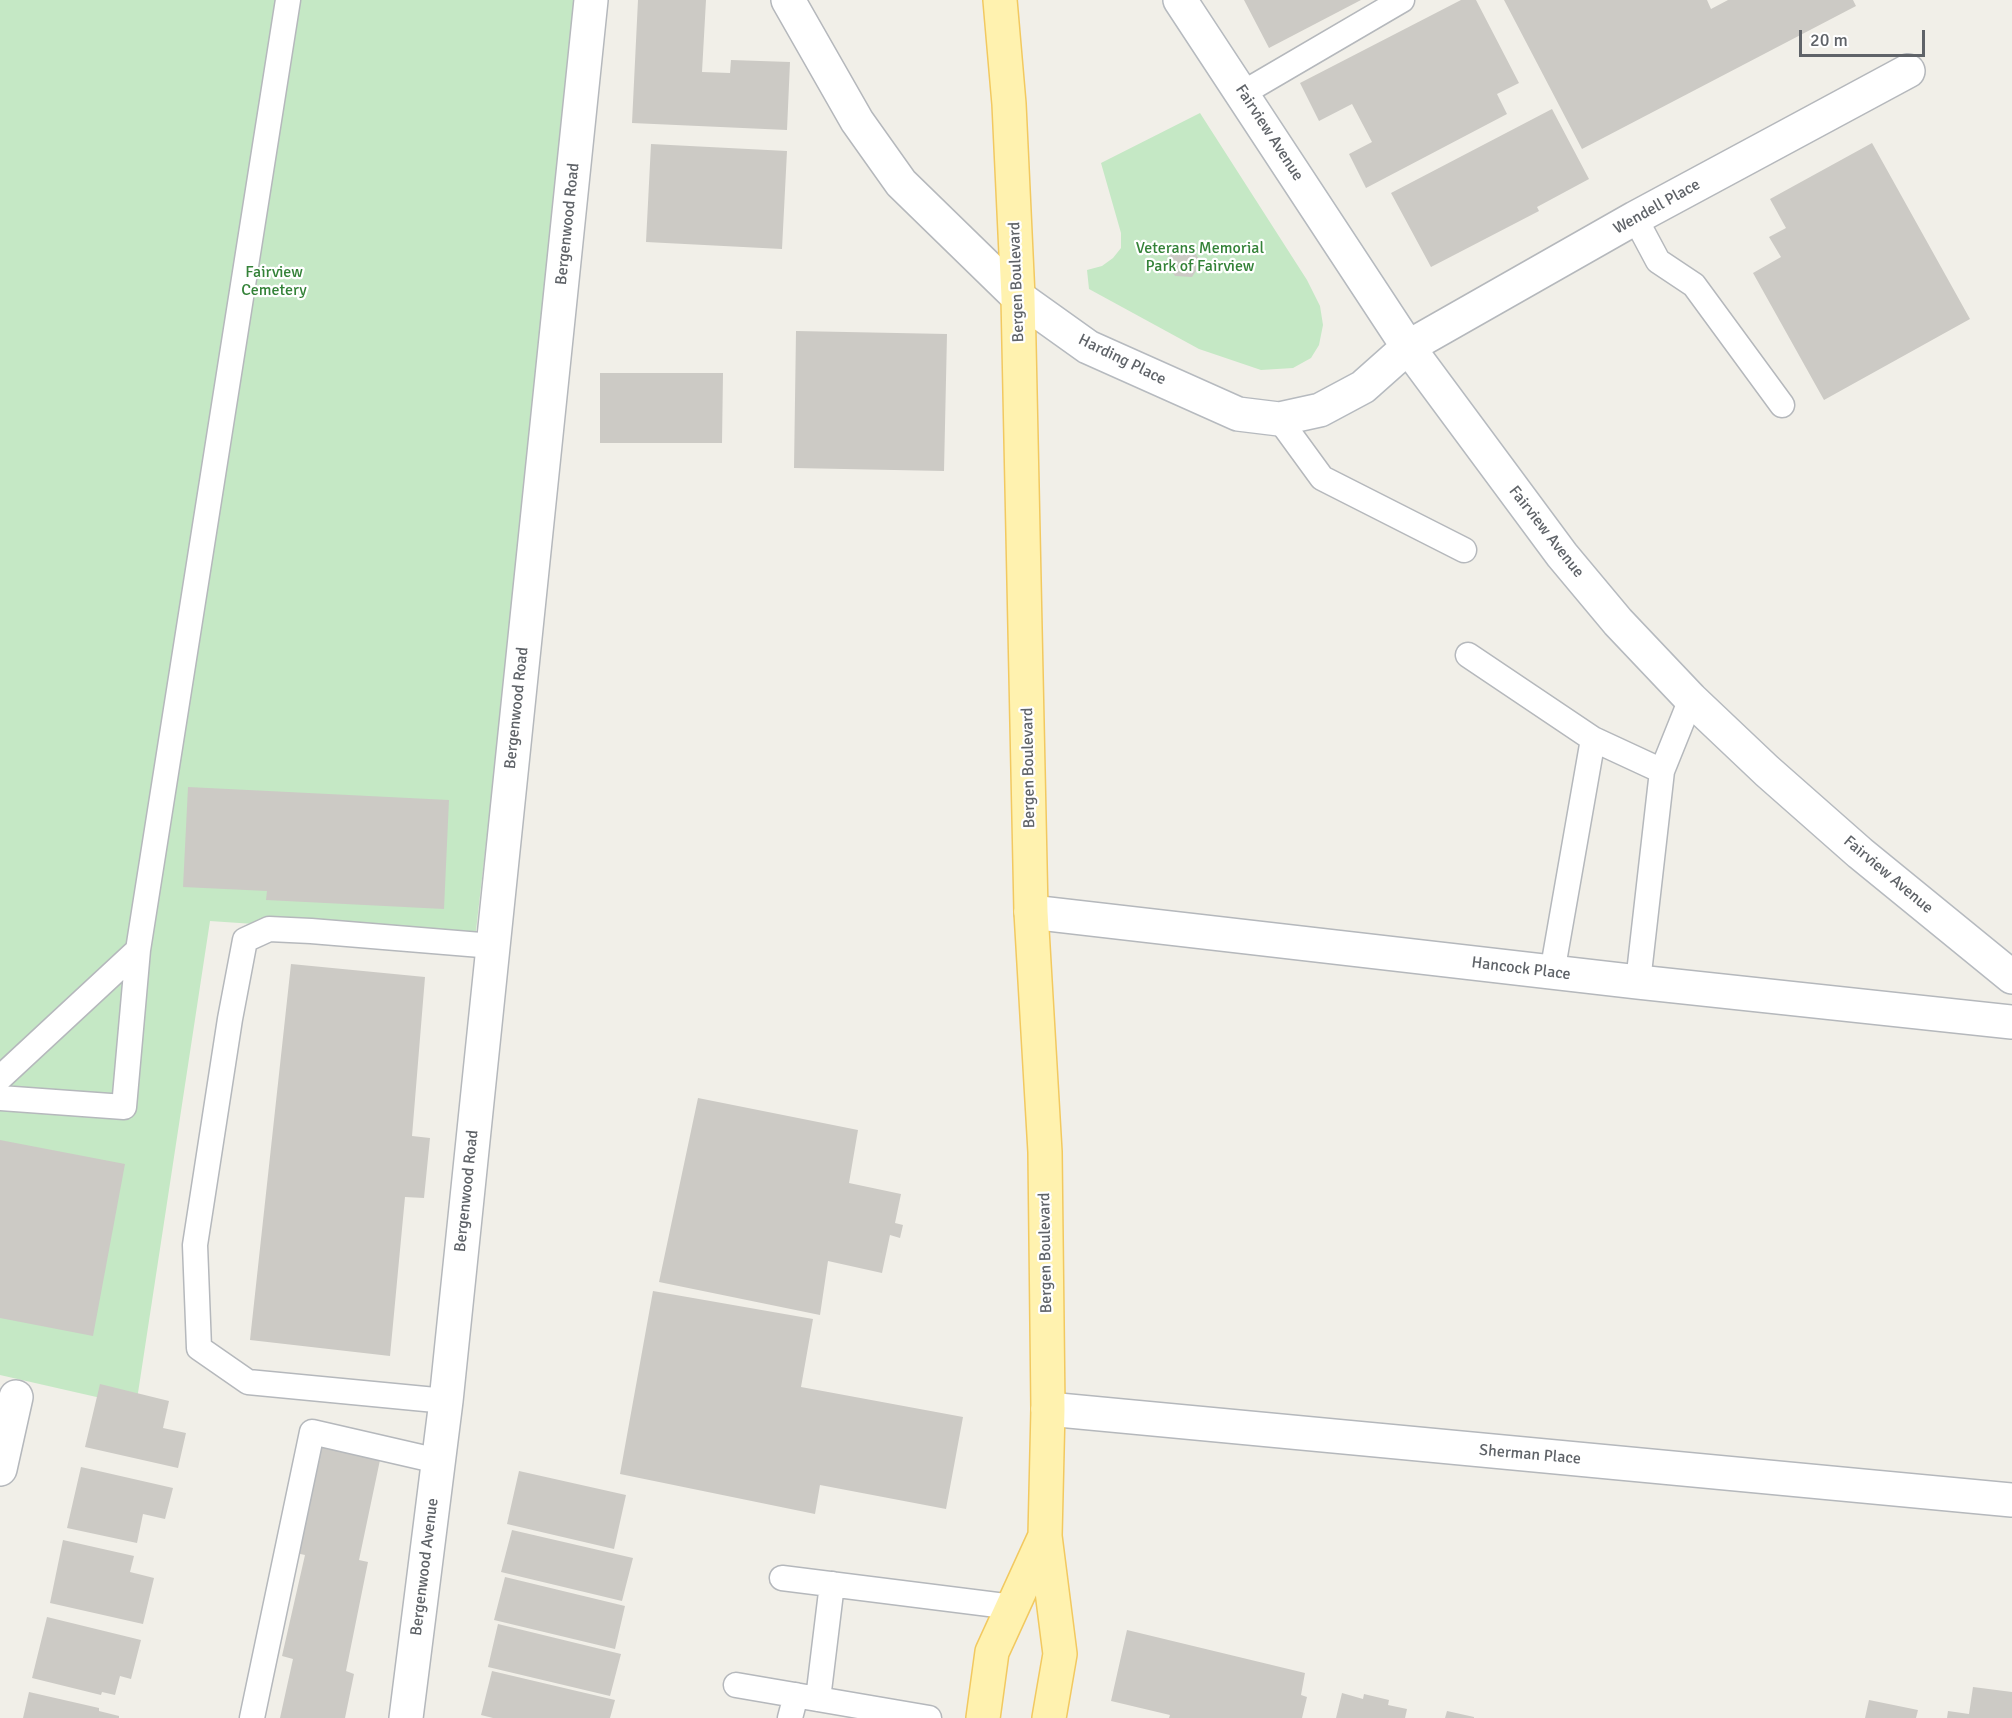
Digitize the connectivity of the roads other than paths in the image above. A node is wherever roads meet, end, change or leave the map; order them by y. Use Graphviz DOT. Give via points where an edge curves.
graph roads {
  1 [pos="288,0"];
  2 [pos="591,0"];
  3 [pos="788,0"];
  4 [pos="1000,0"];
  5 [pos="1180,0"];
  6 [pos="1402,0"];
  7 [pos="1908,71"];
  8 [pos="1243,93"];
  9 [pos="1635,218"];
  10 [pos="1018,297"];
  11 [pos="1408,347"];
  12 [pos="1782,405"];
  13 [pos="1279,419"];
  14 [pos="1464,550"];
  15 [pos="1468,655"];
  16 [pos="1691,699"];
  17 [pos="1593,739"];
  18 [pos="1662,771"];
  19 [pos="1031,912"];
  20 [pos="493,946"];
  21 [pos="138,950"];
  22 [pos="1552,973"];
  23 [pos="2012,977"];
  24 [pos="1638,982"];
  25 [pos="2012,1022"];
  26 [pos="0,1078"];
  27 [pos="0,1098"];
  28 [pos="16,1397"];
  29 [pos="445,1408"];
  30 [pos="1048,1409"];
  31 [pos="438,1461"];
  32 [pos="0,1469"];
  33 [pos="2012,1500"];
  34 [pos="1045,1536"];
  35 [pos="782,1578"];
  36 [pos="832,1584"];
  37 [pos="1013,1607"];
  38 [pos="736,1685"];
  39 [pos="801,1704"];
  40 [pos="252,1718"];
  41 [pos="406,1718"];
  42 [pos="929,1718"];
  43 [pos="983,1718"];
  44 [pos="1049,1718"];
  1 -- 21 [label="lane"];
  2 -- 20 [label="street, Bergenwood Road"];
  3 -- 10 [label="street, Harding Place" via="857,121 901,183"];
  4 -- 10 [label="main road, Bergen Boulevard"];
  5 -- 8 [label="street, Fairview Avenue"];
  6 -- 8 [label="lane"];
  7 -- 9 [label="street, Wendell Place"];
  8 -- 11 [label="street, Fairview Avenue"];
  9 -- 11 [label="street, Wendell Place"];
  9 -- 12 [label="lane" via="1659,261 1694,285"];
  10 -- 13 [label="street, Harding Place" via="1088,347 1238,414"];
  10 -- 19 [label="main road, Bergen Boulevard"];
  11 -- 13 [label="street, Harding Place" via="1364,387 1320,410"];
  11 -- 16 [label="street, Fairview Avenue" via="1562,555"];
  13 -- 14 [label="lane" via="1322,478"];
  15 -- 17 [label="lane"];
  16 -- 18 [label="lane"];
  16 -- 23 [label="street, Fairview Avenue" via="1843,838"];
  17 -- 18 [label="lane"];
  17 -- 22 [label="lane"];
  18 -- 24 [label="lane"];
  19 -- 22 [label="street, Hancock Place"];
  19 -- 30 [label="main road, Bergen Boulevard" via="1045,1152"];
  20 -- 29 [label="street, Bergenwood Road"];
  20 -- 29 [label="lane" via="269,929 245,940 195,1245 199,1348 248,1382"];
  21 -- 26 [label="lane"];
  21 -- 27 [label="lane" via="124,1107"];
  22 -- 24 [label="street, Hancock Place"];
  24 -- 25 [label="street, Hancock Place"];
  28 -- 32 [label="street"];
  29 -- 31 [label="street, Bergenwood Avenue"];
  30 -- 33 [label="street, Sherman Place"];
  30 -- 34 [label="main road, Bergen Boulevard"];
  31 -- 40 [label="lane" via="312,1432"];
  31 -- 41 [label="street, Bergenwood Avenue"];
  34 -- 37 [label="main road, Bergen Boulevard"];
  34 -- 44 [label="main road, Bergen Boulevard" via="1060,1654"];
  35 -- 36 [label="lane"];
  36 -- 37 [label="lane"];
  36 -- 39 [label="lane"];
  37 -- 43 [label="main road, Bergen Boulevard" via="992,1652"];
  38 -- 39 [label="lane"];
  39 -- 42 [label="lane"];
}
